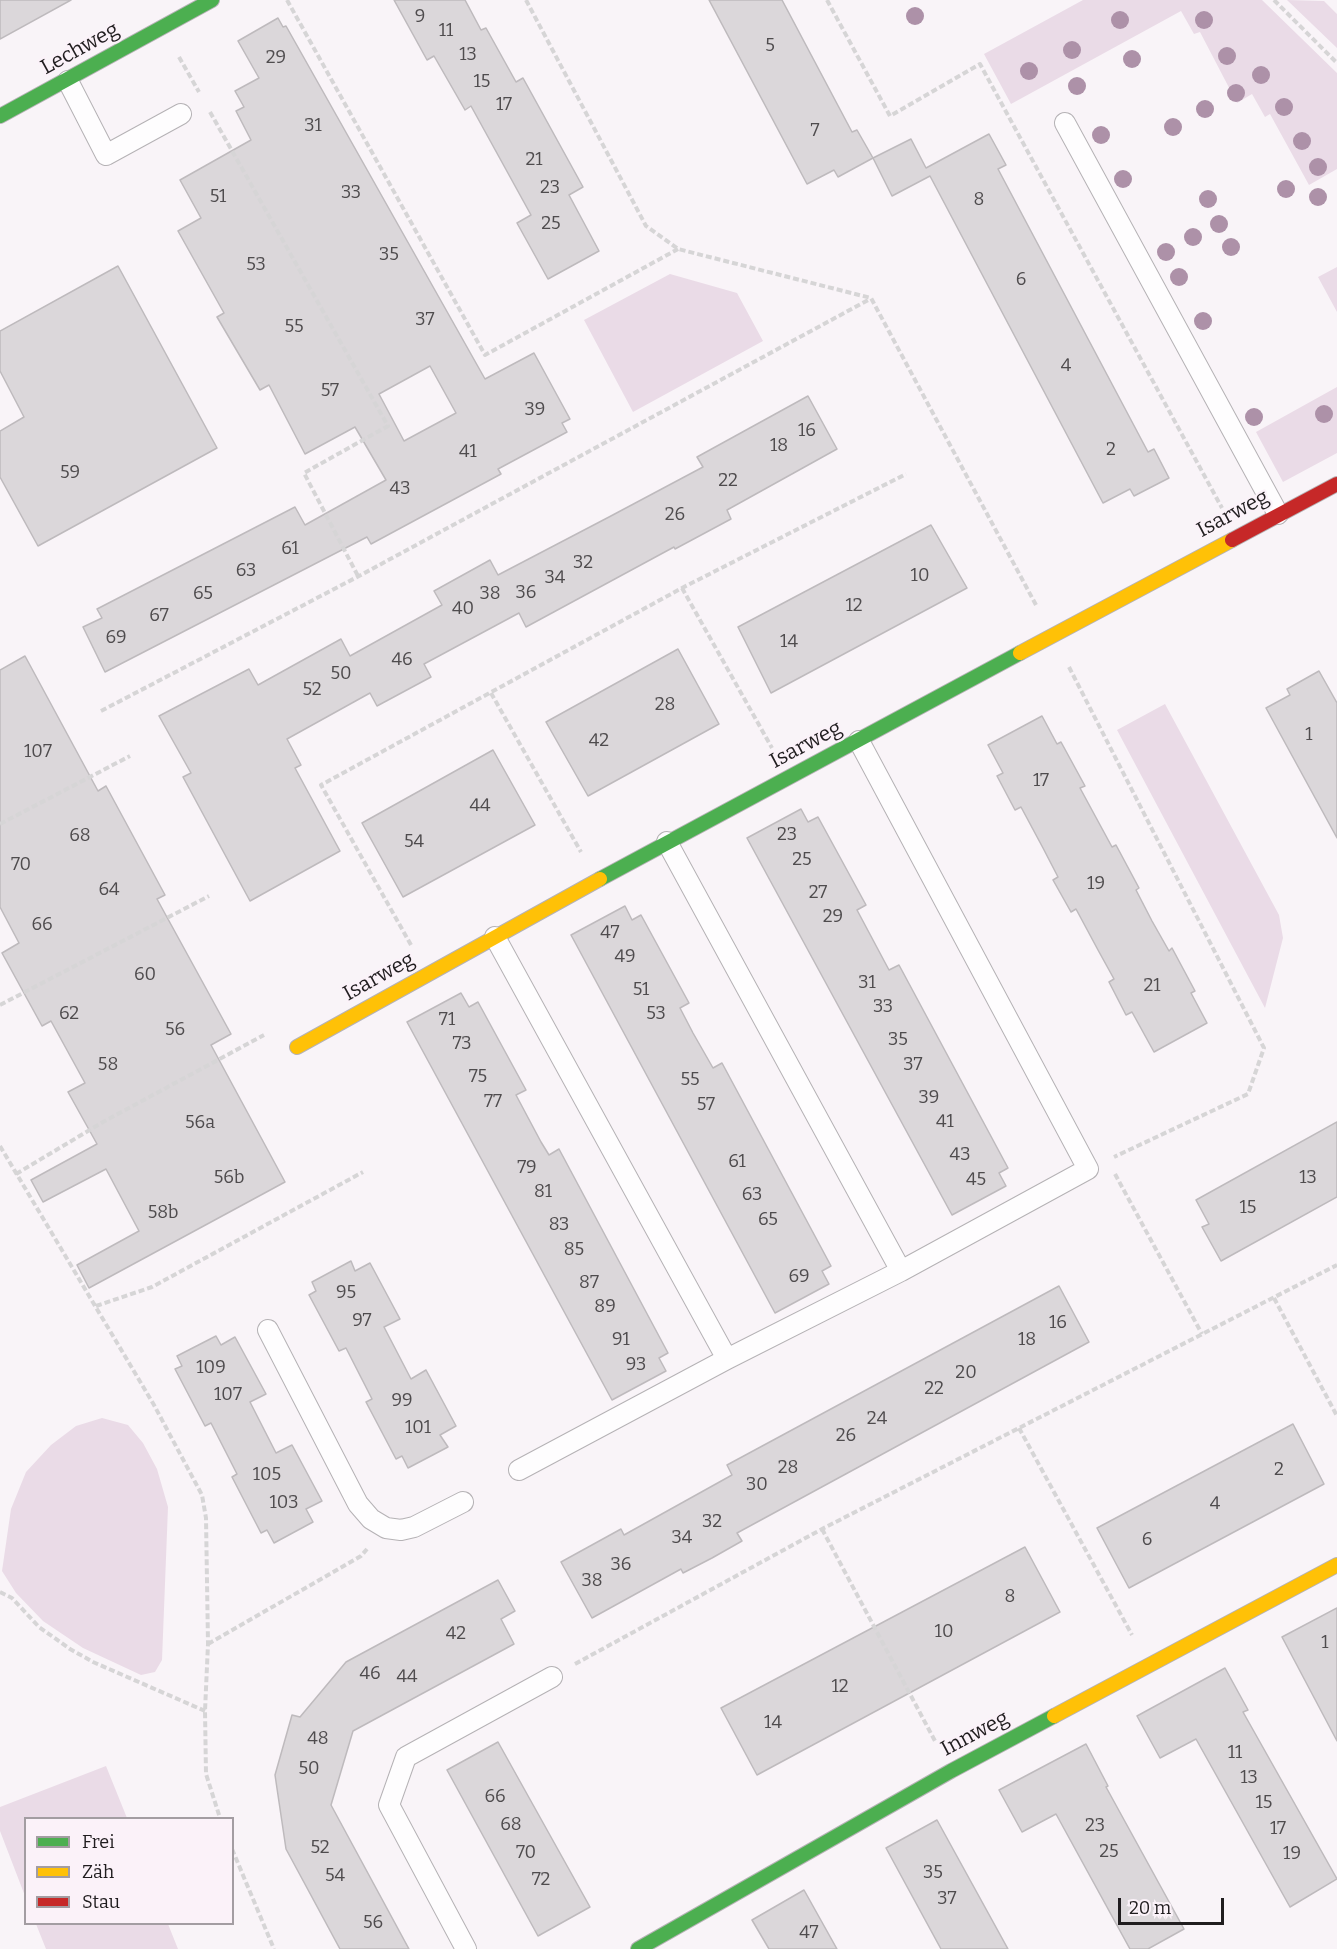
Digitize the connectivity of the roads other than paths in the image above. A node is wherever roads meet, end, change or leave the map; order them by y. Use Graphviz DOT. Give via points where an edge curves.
graph roads {
  1 [pos="212,0"];
  2 [pos="68,81"];
  3 [pos="181,114"];
  4 [pos="0,116"];
  5 [pos="1065,123"];
  6 [pos="1334,493"];
  7 [pos="1278,514"];
  8 [pos="859,741"];
  9 [pos="667,842"];
  10 [pos="495,937"];
  11 [pos="297,1047"];
  12 [pos="901,1271"];
  13 [pos="267,1330"];
  14 [pos="727,1359"];
  15 [pos="519,1470"];
  16 [pos="463,1502"];
  17 [pos="1337,1565"];
  18 [pos="552,1677"];
  19 [pos="466,1949"];
  20 [pos="638,1949"];
  1 -- 2 [label="street, Lechweg"];
  2 -- 3 [label="lane" via="106,155"];
  2 -- 4 [label="street, Lechweg"];
  5 -- 7 [label="lane"];
  6 -- 7 [label="street, Isarweg"];
  7 -- 8 [label="street, Isarweg"];
  8 -- 9 [label="street, Isarweg"];
  8 -- 12 [label="lane" via="1088,1169"];
  9 -- 10 [label="street, Isarweg"];
  9 -- 12 [label="lane"];
  10 -- 11 [label="street, Isarweg"];
  10 -- 14 [label="lane"];
  12 -- 14 [label="lane"];
  13 -- 16 [label="lane" via="358,1504 370,1519 386,1528 401,1530"];
  14 -- 15 [label="lane"];
  17 -- 20 [label="street, Innweg" via="951,1771"];
  18 -- 19 [label="lane" via="406,1757 389,1805"];
}
